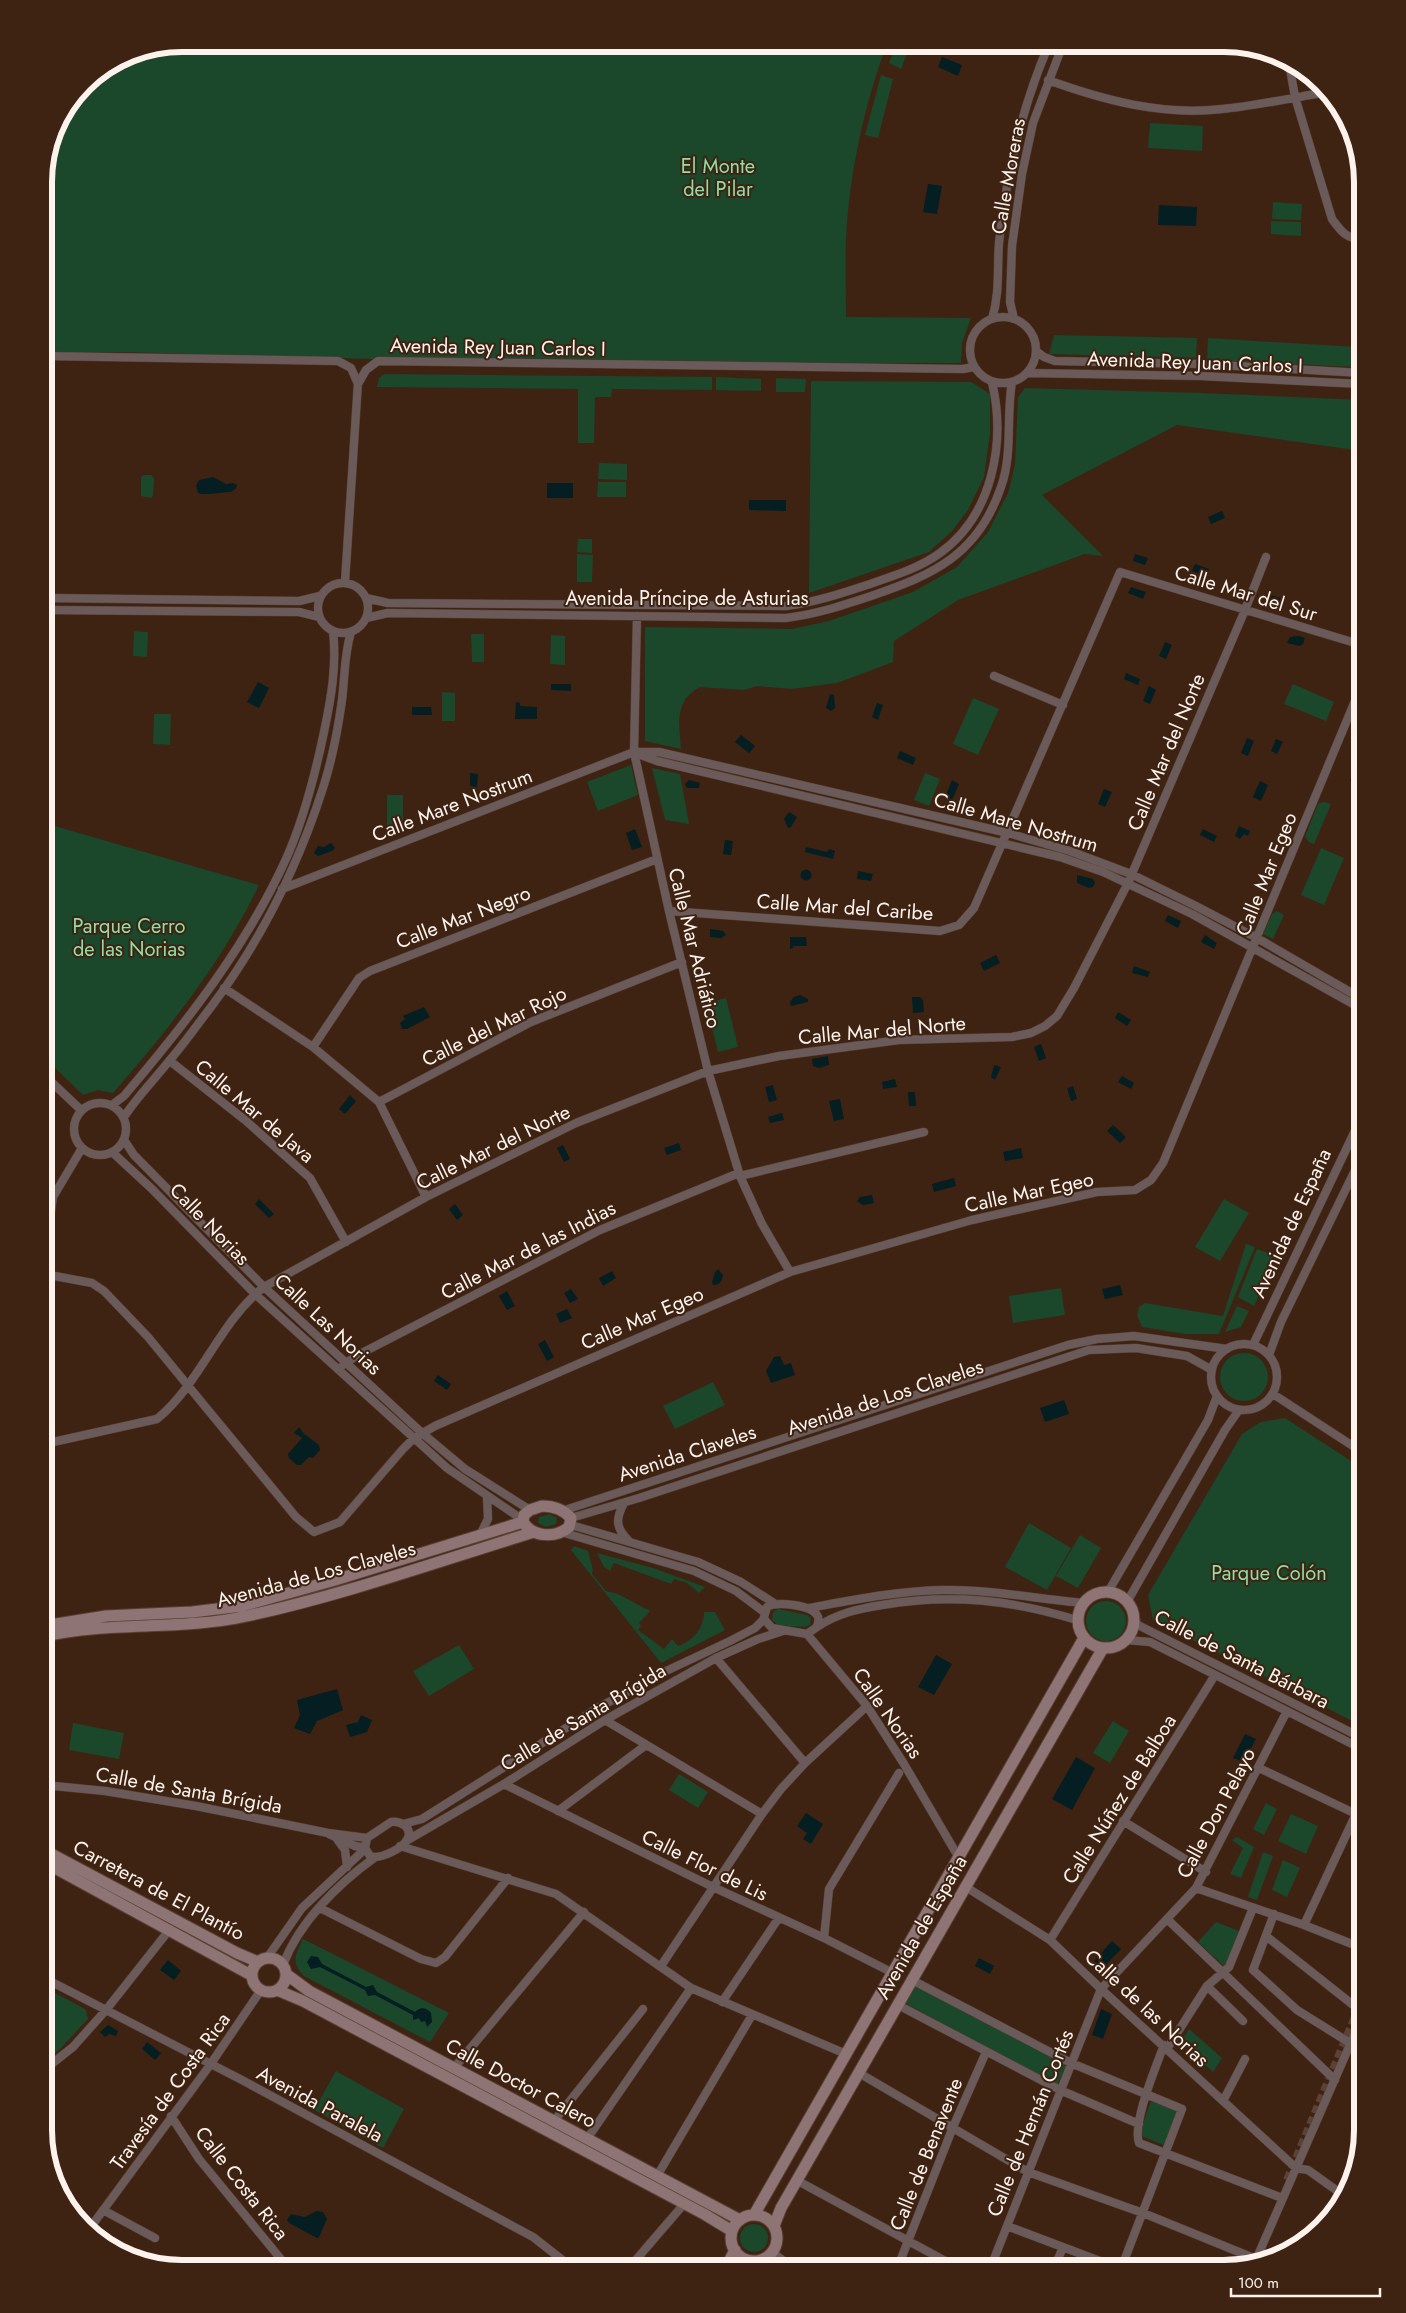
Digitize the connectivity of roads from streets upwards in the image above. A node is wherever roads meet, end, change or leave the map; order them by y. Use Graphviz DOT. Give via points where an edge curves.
graph roads {
  1 [pos="1046,53"];
  2 [pos="1059,53"];
  3 [pos="1290,71"];
  4 [pos="1048,80"];
  5 [pos="1318,94"];
  6 [pos="1295,97"];
  7 [pos="1354,238"];
  8 [pos="992,319"];
  9 [pos="1014,319"];
  10 [pos="1036,351"];
  11 [pos="53,356"];
  12 [pos="974,367"];
  13 [pos="1027,373"];
  14 [pos="1354,373"];
  15 [pos="992,382"];
  16 [pos="1012,382"];
  17 [pos="358,383"];
  18 [pos="1354,384"];
  19 [pos="1266,557"];
  20 [pos="1120,572"];
  21 [pos="345,582"];
  22 [pos="320,596"];
  23 [pos="53,598"];
  24 [pos="366,598"];
  25 [pos="53,610"];
  26 [pos="1245,610"];
  27 [pos="637,616"];
  28 [pos="319,617"];
  29 [pos="366,618"];
  30 [pos="332,631"];
  31 [pos="351,632"];
  32 [pos="1354,643"];
  33 [pos="994,676"];
  34 [pos="1354,703"];
  35 [pos="1063,705"];
  36 [pos="634,752"];
  37 [pos="1008,833"];
  38 [pos="1004,843"];
  39 [pos="657,859"];
  40 [pos="1132,874"];
  41 [pos="1128,883"];
  42 [pos="282,889"];
  43 [pos="669,911"];
  44 [pos="1257,938"];
  45 [pos="1253,948"];
  46 [pos="682,962"];
  47 [pos="224,988"];
  48 [pos="1354,1000"];
  49 [pos="1354,1001"];
  50 [pos="313,1047"];
  51 [pos="170,1061"];
  52 [pos="708,1071"];
  53 [pos="53,1083"];
  54 [pos="379,1102"];
  55 [pos="112,1105"];
  56 [pos="81,1110"];
  57 [pos="124,1117"];
  58 [pos="924,1132"];
  59 [pos="1354,1133"];
  60 [pos="124,1140"];
  61 [pos="82,1148"];
  62 [pos="112,1152"];
  63 [pos="1354,1172"];
  64 [pos="740,1174"];
  65 [pos="53,1197"];
  66 [pos="426,1197"];
  67 [pos="52,1201"];
  68 [pos="346,1242"];
  69 [pos="790,1272"];
  70 [pos="52,1276"];
  71 [pos="264,1287"];
  72 [pos="255,1294"];
  73 [pos="1252,1345"];
  74 [pos="1227,1349"];
  75 [pos="1269,1356"];
  76 [pos="346,1362"];
  77 [pos="338,1369"];
  78 [pos="1212,1370"];
  79 [pos="188,1385"];
  80 [pos="1273,1394"];
  81 [pos="1217,1396"];
  82 [pos="1239,1410"];
  83 [pos="422,1433"];
  84 [pos="414,1438"];
  85 [pos="52,1442"];
  86 [pos="1354,1447"];
  87 [pos="487,1496"];
  88 [pos="624,1503"];
  89 [pos="530,1510"];
  90 [pos="568,1518"];
  91 [pos="523,1521"];
  92 [pos="534,1532"];
  93 [pos="561,1532"];
  94 [pos="479,1537"];
  95 [pos="629,1541"];
  96 [pos="1108,1592"];
  97 [pos="1127,1602"];
  98 [pos="774,1603"];
  99 [pos="1083,1603"];
  100 [pos="809,1608"];
  101 [pos="764,1616"];
  102 [pos="1077,1620"];
  103 [pos="1134,1622"];
  104 [pos="52,1625"];
  105 [pos="817,1626"];
  106 [pos="783,1631"];
  107 [pos="807,1634"];
  108 [pos="52,1635"];
  109 [pos="1084,1638"];
  110 [pos="1126,1640"];
  111 [pos="1103,1648"];
  112 [pos="716,1658"];
  113 [pos="1215,1675"];
  114 [pos="867,1706"];
  115 [pos="1287,1712"];
  116 [pos="604,1720"];
  117 [pos="1354,1734"];
  118 [pos="1354,1744"];
  119 [pos="646,1745"];
  120 [pos="805,1763"];
  121 [pos="1259,1768"];
  122 [pos="899,1773"];
  123 [pos="504,1784"];
  124 [pos="52,1786"];
  125 [pos="558,1811"];
  126 [pos="1354,1813"];
  127 [pos="762,1814"];
  128 [pos="1354,1818"];
  129 [pos="1123,1821"];
  130 [pos="403,1824"];
  131 [pos="328,1833"];
  132 [pos="367,1838"];
  133 [pos="337,1839"];
  134 [pos="403,1844"];
  135 [pos="365,1849"];
  136 [pos="52,1854"];
  137 [pos="374,1858"];
  138 [pos="959,1858"];
  139 [pos="52,1866"];
  140 [pos="347,1866"];
  141 [pos="1206,1872"];
  142 [pos="508,1878"];
  143 [pos="713,1887"];
  144 [pos="966,1887"];
  145 [pos="1196,1888"];
  146 [pos="320,1908"];
  147 [pos="1253,1908"];
  148 [pos="584,1912"];
  149 [pos="1274,1914"];
  150 [pos="778,1918"];
  151 [pos="1167,1919"];
  152 [pos="1304,1925"];
  153 [pos="170,1930"];
  154 [pos="1266,1936"];
  155 [pos="824,1938"];
  156 [pos="1050,1940"];
  157 [pos="1354,1944"];
  158 [pos="263,1960"];
  159 [pos="661,1966"];
  160 [pos="284,1970"];
  161 [pos="1222,1972"];
  162 [pos="893,1973"];
  163 [pos="252,1975"];
  164 [pos="912,1980"];
  165 [pos="52,1982"];
  166 [pos="1207,1986"];
  167 [pos="691,1988"];
  168 [pos="1101,1989"];
  169 [pos="261,1990"];
  170 [pos="277,1990"];
  171 [pos="722,2002"];
  172 [pos="898,2005"];
  173 [pos="1354,2006"];
  174 [pos="643,2009"];
  175 [pos="106,2010"];
  176 [pos="752,2015"];
  177 [pos="1243,2021"];
  178 [pos="1354,2035"];
  179 [pos="1354,2041"];
  180 [pos="1351,2042"];
  181 [pos="1166,2047"];
  182 [pos="986,2052"];
  183 [pos="846,2054"];
  184 [pos="1245,2059"];
  185 [pos="1071,2063"];
  186 [pos="52,2064"];
  187 [pos="210,2065"];
  188 [pos="454,2068"];
  189 [pos="859,2073"];
  190 [pos="1335,2080"];
  191 [pos="1060,2090"];
  192 [pos="1146,2094"];
  193 [pos="1223,2101"];
  194 [pos="171,2116"];
  195 [pos="554,2121"];
  196 [pos="1140,2124"];
  197 [pos="953,2127"];
  198 [pos="587,2139"];
  199 [pos="1166,2153"];
  200 [pos="1296,2168"];
  201 [pos="1028,2172"];
  202 [pos="657,2176"];
  203 [pos="798,2181"];
  204 [pos="1338,2192"];
  205 [pos="1282,2198"];
  206 [pos="684,2204"];
  207 [pos="104,2210"];
  208 [pos="1143,2214"];
  209 [pos="754,2215"];
  210 [pos="740,2220"];
  211 [pos="93,2224"];
  212 [pos="774,2226"];
  213 [pos="1007,2226"];
  214 [pos="732,2231"];
  215 [pos="155,2238"];
  216 [pos="908,2242"];
  217 [pos="1063,2247"];
  218 [pos="735,2250"];
  219 [pos="772,2252"];
  220 [pos="1260,2255"];
  221 [pos="1251,2257"];
  222 [pos="282,2260"];
  223 [pos="562,2260"];
  224 [pos="636,2260"];
  225 [pos="730,2260"];
  226 [pos="744,2260"];
  227 [pos="759,2260"];
  228 [pos="782,2260"];
  229 [pos="901,2260"];
  230 [pos="943,2260"];
  231 [pos="994,2260"];
  232 [pos="1058,2260"];
  233 [pos="1097,2260"];
  234 [pos="1125,2260"];
  1 -- 8 [label="street, Calle Moreras" via="1028,101 1009,173 999,244 998,300"];
  2 -- 4 [label="street, Calle Moreras"];
  3 -- 6 [label="street"];
  4 -- 6 [label="street" via="1109,100 1178,110 1220,110"];
  4 -- 9 [label="street, Calle Moreras" via="1033,123 1022,174 1012,246 1010,302"];
  5 -- 6 [label="street"];
  6 -- 7 [label="street" via="1332,219 1342,233"];
  8 -- 9 [label="street"];
  8 -- 12 [label="street" via="972,338 970,358"];
  9 -- 10 [label="street" via="1030,331"];
  10 -- 13 [label="street"];
  10 -- 14 [label="street, Avenida Rey Juan Carlos I" via="1055,361 1201,364"];
  11 -- 17 [label="street" via="338,361 351,368"];
  12 -- 15 [label="street"];
  12 -- 17 [label="street, Avenida Rey Juan Carlos I" via="378,361 366,370"];
  13 -- 16 [label="street"];
  13 -- 18 [label="street, Avenida Rey Juan Carlos I" via="1200,376"];
  15 -- 16 [label="street"];
  15 -- 24 [label="street, Avenida Príncipe de Asturias" via="997,402 995,456 990,484 977,512 953,542 907,571 813,603 786,606 388,603"];
  16 -- 27 [label="street, Avenida Príncipe de Asturias" via="1002,487 974,537 948,562 912,582 816,614 786,618"];
  17 -- 21 [label="street"];
  19 -- 26 [label="street, Calle Mar del Norte"];
  20 -- 26 [label="street, Calle Mar del Sur"];
  20 -- 35 [label="street, Calle Mar del Caribe"];
  21 -- 22 [label="street" via="330,586"];
  21 -- 24 [label="street" via="358,587"];
  22 -- 23 [label="street" via="299,601"];
  22 -- 28 [label="street"];
  24 -- 29 [label="street"];
  25 -- 28 [label="street" via="299,612"];
  26 -- 32 [label="street, Calle Mar del Sur"];
  26 -- 40 [label="street, Calle Mar del Norte"];
  27 -- 29 [label="street, Avenida Príncipe de Asturias" via="388,613"];
  27 -- 36 [label="street, Calle Mar Adriático"];
  28 -- 30 [label="street"];
  29 -- 31 [label="street"];
  30 -- 31 [label="street"];
  30 -- 55 [label="street" via="335,651 331,698 313,783 287,857 242,939 203,998 124,1096"];
  31 -- 42 [label="street" via="345,652 342,700 334,747 323,788"];
  33 -- 35 [label="street"];
  34 -- 44 [label="street, Calle Mar Egeo"];
  35 -- 37 [label="street, Calle Mar del Caribe"];
  36 -- 37 [label="street, Calle Mare Nostrum" via="659,752"];
  36 -- 38 [label="street, Calle Mare Nostrum" via="657,761"];
  36 -- 39 [label="street, Calle Mar Adriático"];
  36 -- 42 [label="street, Calle Mare Nostrum"];
  37 -- 38 [label="street, Calle Mar del Caribe"];
  37 -- 40 [label="street, Calle Mare Nostrum" via="1070,850"];
  38 -- 41 [label="street, Calle Mare Nostrum" via="1060,857"];
  38 -- 43 [label="street, Calle Mar del Caribe" via="974,908 959,925 940,931"];
  39 -- 43 [label="street, Calle Mar Adriático"];
  39 -- 50 [label="street, Calle Mar Negro" via="370,971 359,978"];
  40 -- 41 [label="street, Calle Mar del Norte"];
  40 -- 44 [label="street, Calle Mare Nostrum"];
  41 -- 45 [label="street, Calle Mare Nostrum"];
  41 -- 52 [label="street, Calle Mar del Norte" via="1057,1016 1031,1033 1012,1037 899,1040 779,1056"];
  42 -- 47 [label="street"];
  43 -- 46 [label="street, Calle Mar Adriático"];
  44 -- 45 [label="street, Calle Mar Egeo"];
  44 -- 48 [label="street, Calle Mare Nostrum"];
  45 -- 49 [label="street, Calle Mare Nostrum"];
  45 -- 69 [label="street, Calle Mar Egeo" via="1163,1163 1151,1180 1134,1190 1097,1192 972,1220"];
  46 -- 52 [label="street, Calle Mar Adriático"];
  46 -- 54 [label="street, Calle del Mar Rojo" via="531,1022"];
  47 -- 50 [label="street"];
  47 -- 51 [label="street"];
  50 -- 54 [label="street"];
  51 -- 57 [label="street"];
  51 -- 68 [label="street, Calle Mar de Java" via="245,1120 310,1178"];
  52 -- 64 [label="street, Calle Mar Adriático"];
  52 -- 66 [label="street, Calle Mar del Norte" via="576,1123"];
  53 -- 56 [label="street"];
  54 -- 66 [label="street"];
  55 -- 56 [label="street" via="96,1102"];
  55 -- 57 [label="street"];
  56 -- 61 [label="street" via="74,1125 74,1134"];
  57 -- 60 [label="street"];
  58 -- 64 [label="street, Calle Mar de las Indias"];
  59 -- 73 [label="street, Avenida de España"];
  60 -- 62 [label="street"];
  60 -- 71 [label="street, Calle Las Norias" via="134,1155"];
  61 -- 62 [label="street" via="96,1155"];
  61 -- 65 [label="street"];
  62 -- 72 [label="street, Calle Norias"];
  63 -- 75 [label="street, Avenida de España" via="1281,1322"];
  64 -- 69 [label="street, Calle Mar Adriático" via="762,1224"];
  64 -- 76 [label="street, Calle Mar de las Indias" via="600,1230"];
  65 -- 67 [label="street"];
  66 -- 68 [label="street, Calle Mar del Norte"];
  68 -- 71 [label="street, Calle Mar del Norte"];
  69 -- 83 [label="street, Calle Mar Egeo"];
  70 -- 79 [label="street" via="92,1283 104,1291"];
  71 -- 72 [label="street, Calle Mar del Norte"];
  71 -- 76 [label="street, Calle Las Norias"];
  72 -- 77 [label="street, Calle Norias"];
  72 -- 79 [label="street, Calle Mar del Norte"];
  73 -- 74 [label="street"];
  73 -- 75 [label="street"];
  74 -- 78 [label="street"];
  74 -- 90 [label="street, Avenida Claveles" via="1134,1336 1068,1345"];
  75 -- 80 [label="street" via="1277,1374"];
  76 -- 77 [label="street, Calle Mar de las Indias"];
  76 -- 83 [label="street, Calle Las Norias"];
  77 -- 84 [label="street, Calle Norias"];
  78 -- 81 [label="street" via="1211,1379"];
  78 -- 88 [label="street, Avenida de Los Claveles" via="1188,1356 1136,1348 1089,1350"];
  79 -- 84 [label="street, Calle Mar Egeo" via="296,1517 314,1532 340,1522"];
  79 -- 85 [label="street, Calle Mar del Norte" via="157,1419"];
  80 -- 82 [label="street" via="1261,1406"];
  80 -- 86 [label="street"];
  81 -- 82 [label="street" via="1223,1403"];
  81 -- 96 [label="street" via="1208,1420"];
  82 -- 97 [label="street"];
  83 -- 84 [label="street, Calle Mar Egeo"];
  83 -- 89 [label="street, Calle Las Norias" via="465,1469"];
  84 -- 87 [label="street, Calle Norias" via="447,1468"];
  87 -- 91 [label="street, Calle Norias"];
  87 -- 94 [label="street" via="488,1519"];
  88 -- 90 [label="street, Avenida de Los Claveles"];
  88 -- 95 [label="street" via="617,1523"];
  89 -- 90 [label="street" via="551,1506"];
  89 -- 91 [label="street"];
  90 -- 93 [label="street"];
  90 -- 95 [label="street"];
  91 -- 92 [label="street"];
  91 -- 94 [label="street, Avenida de Los Claveles"];
  92 -- 93 [label="street" via="551,1535"];
  92 -- 108 [label="street, Avenida de Los Claveles" via="246,1616"];
  93 -- 101 [label="street" via="694,1571 736,1591"];
  94 -- 104 [label="street, Avenida de Los Claveles" via="242,1606 106,1616"];
  95 -- 98 [label="street" via="698,1562 742,1582"];
  96 -- 97 [label="street"];
  96 -- 99 [label="street" via="1090,1596"];
  97 -- 103 [label="street"];
  98 -- 100 [label="street"];
  98 -- 101 [label="street, Calle de Santa Brígida" via="768,1606"];
  99 -- 100 [label="street" via="999,1592 942,1590 899,1593"];
  99 -- 102 [label="street"];
  100 -- 105 [label="street" via="817,1613"];
  101 -- 106 [label="street" via="772,1628"];
  101 -- 130 [label="street, Calle de Santa Brígida" via="754,1628 596,1709 422,1819"];
  102 -- 105 [label="street" via="998,1601 942,1599 847,1611"];
  102 -- 109 [label="street"];
  103 -- 110 [label="street"];
  103 -- 117 [label="street, Calle de Santa Bárbara"];
  105 -- 107 [label="street"];
  106 -- 107 [label="street"];
  106 -- 112 [label="street, Calle de Santa Brígida"];
  107 -- 114 [label="street, Calle Norias"];
  109 -- 111 [label="street"];
  109 -- 138 [label="street, Avenida de España"];
  110 -- 111 [label="street" via="1112,1648"];
  110 -- 113 [label="street, Calle de Santa Bárbara" via="1150,1642"];
  111 -- 144 [label="street, Avenida de España"];
  112 -- 116 [label="street, Calle de Santa Brígida"];
  112 -- 120 [label="street"];
  113 -- 115 [label="street, Calle de Santa Bárbara"];
  113 -- 129 [label="street, Calle Núñez de Balboa"];
  114 -- 120 [label="street"];
  114 -- 138 [label="street, Calle Norias"];
  115 -- 118 [label="street, Calle de Santa Bárbara"];
  115 -- 121 [label="street, Calle Don Pelayo"];
  116 -- 119 [label="street"];
  116 -- 123 [label="street, Calle de Santa Brígida"];
  119 -- 125 [label="street"];
  119 -- 127 [label="street"];
  120 -- 127 [label="street"];
  121 -- 126 [label="street"];
  121 -- 141 [label="street, Calle Don Pelayo"];
  122 -- 155 [label="street" via="829,1890"];
  123 -- 125 [label="street, Calle Flor de Lis"];
  123 -- 134 [label="street, Calle de Santa Brígida"];
  124 -- 131 [label="street, Calle de Santa Brígida" via="105,1791 196,1806"];
  125 -- 143 [label="street, Calle Flor de Lis"];
  127 -- 143 [label="street"];
  128 -- 152 [label="street"];
  129 -- 141 [label="street"];
  129 -- 156 [label="street, Calle Núñez de Balboa"];
  130 -- 132 [label="street, Calle de Santa Brígida" via="392,1822"];
  130 -- 134 [label="street" via="408,1830"];
  131 -- 132 [label="street, Calle de Santa Brígida"];
  131 -- 133 [label="street, Calle de Santa Brígida"];
  132 -- 135 [label="street"];
  133 -- 135 [label="street, Calle de Santa Brígida"];
  133 -- 140 [label="street" via="345,1850"];
  134 -- 137 [label="street, Calle de Santa Brígida" via="382,1857"];
  134 -- 142 [label="street"];
  135 -- 137 [label="street"];
  135 -- 140 [label="street"];
  136 -- 158 [label="street, Carretera de El Plantío" via="237,1953"];
  137 -- 146 [label="street, Calle de Santa Brígida"];
  138 -- 162 [label="street, Avenida de España"];
  139 -- 153 [label="street, Carretera de El Plantío"];
  140 -- 158 [label="street" via="302,1908"];
  141 -- 145 [label="street, Calle Don Pelayo"];
  142 -- 146 [label="street" via="445,1957 436,1963 421,1959"];
  142 -- 148 [label="street" via="556,1894"];
  143 -- 150 [label="street, Calle Flor de Lis"];
  143 -- 159 [label="street"];
  144 -- 156 [label="street, Calle de las Norias"];
  144 -- 164 [label="street, Avenida de España"];
  145 -- 147 [label="street"];
  145 -- 151 [label="street, Calle Don Pelayo"];
  146 -- 160 [label="street, Calle de Santa Brígida" via="290,1946"];
  147 -- 149 [label="street"];
  147 -- 161 [label="street" via="1229,1967"];
  148 -- 159 [label="street"];
  148 -- 188 [label="street"];
  149 -- 152 [label="street"];
  149 -- 154 [label="street"];
  150 -- 155 [label="street, Calle Flor de Lis"];
  150 -- 171 [label="street"];
  151 -- 161 [label="street"];
  151 -- 168 [label="street, Calle Don Pelayo"];
  152 -- 157 [label="street"];
  153 -- 163 [label="street, Carretera de El Plantío"];
  153 -- 175 [label="street"];
  154 -- 173 [label="street"];
  154 -- 180 [label="street" via="1253,1970 1297,2010"];
  155 -- 162 [label="street, Calle Flor de Lis"];
  156 -- 168 [label="street, Calle de las Norias"];
  158 -- 160 [label="street" via="278,1961"];
  158 -- 163 [label="street"];
  159 -- 167 [label="street"];
  160 -- 170 [label="street" via="284,1983"];
  160 -- 188 [label="street, Calle Doctor Calero" via="309,1991"];
  161 -- 166 [label="street"];
  161 -- 190 [label="street"];
  162 -- 183 [label="street, Avenida de España"];
  163 -- 169 [label="street" via="254,1984"];
  164 -- 172 [label="street, Avenida de España"];
  164 -- 185 [label="street"];
  165 -- 175 [label="street, Avenida Paralela"];
  166 -- 177 [label="street"];
  166 -- 181 [label="street"];
  167 -- 171 [label="street"];
  167 -- 198 [label="street"];
  168 -- 181 [label="street, Calle de las Norias"];
  168 -- 185 [label="street, Calle de Hernán Cortés"];
  169 -- 170 [label="street"];
  169 -- 187 [label="street, Travesía de Costa Rica"];
  170 -- 206 [label="street, Calle Doctor Calero"];
  171 -- 176 [label="street"];
  172 -- 182 [label="street"];
  172 -- 189 [label="street, Avenida de España"];
  174 -- 195 [label="street"];
  175 -- 186 [label="street" via="74,2047"];
  175 -- 187 [label="street, Avenida Paralela"];
  176 -- 183 [label="street"];
  176 -- 202 [label="street"];
  178 -- 180 [label="street"];
  179 -- 180 [label="street"];
  180 -- 190 [label="street"];
  181 -- 192 [label="street"];
  181 -- 193 [label="street, Calle de las Norias"];
  182 -- 191 [label="street"];
  182 -- 197 [label="street, Calle de Benavente"];
  183 -- 209 [label="street, Avenida de España"];
  184 -- 193 [label="street"];
  185 -- 191 [label="street, Calle de Hernán Cortés"];
  185 -- 192 [label="street"];
  187 -- 194 [label="street, Travesía de Costa Rica"];
  187 -- 223 [label="street, Avenida Paralela" via="533,2237"];
  188 -- 195 [label="street, Calle Doctor Calero"];
  189 -- 197 [label="street"];
  189 -- 203 [label="street, Avenida de España"];
  190 -- 200 [label="street"];
  191 -- 196 [label="street"];
  191 -- 201 [label="street, Calle de Hernán Cortés"];
  192 -- 196 [label="street"];
  192 -- 199 [label="street" via="1182,2109"];
  193 -- 200 [label="street, Calle de las Norias"];
  194 -- 207 [label="street, Travesía de Costa Rica"];
  194 -- 222 [label="street, Calle Costa Rica" via="199,2158"];
  195 -- 198 [label="street, Calle Doctor Calero"];
  196 -- 199 [label="street" via="1136,2135 1139,2143"];
  197 -- 201 [label="street"];
  197 -- 216 [label="street, Calle de Benavente"];
  198 -- 202 [label="street, Calle Doctor Calero"];
  199 -- 205 [label="street"];
  199 -- 208 [label="street"];
  200 -- 204 [label="street, Calle de las Norias" via="1308,2170"];
  200 -- 205 [label="street"];
  201 -- 208 [label="street"];
  201 -- 213 [label="street, Calle de Hernán Cortés"];
  202 -- 210 [label="street, Calle Doctor Calero"];
  203 -- 212 [label="street, Avenida de España"];
  203 -- 216 [label="street"];
  205 -- 220 [label="street"];
  206 -- 214 [label="street, Calle Doctor Calero"];
  206 -- 224 [label="street"];
  207 -- 211 [label="street, Travesía de Costa Rica"];
  207 -- 215 [label="street"];
  208 -- 221 [label="street"];
  208 -- 234 [label="street"];
  209 -- 210 [label="street"];
  209 -- 212 [label="street" via="762,2216"];
  210 -- 214 [label="street"];
  212 -- 219 [label="street" via="776,2242"];
  213 -- 217 [label="street"];
  213 -- 231 [label="street, Calle de Hernán Cortés"];
  214 -- 218 [label="street"];
  216 -- 229 [label="street, Calle de Benavente"];
  216 -- 230 [label="street"];
  217 -- 232 [label="street"];
  217 -- 233 [label="street"];
  218 -- 225 [label="street"];
  218 -- 226 [label="street"];
  219 -- 227 [label="street"];
  219 -- 228 [label="street"];
}
